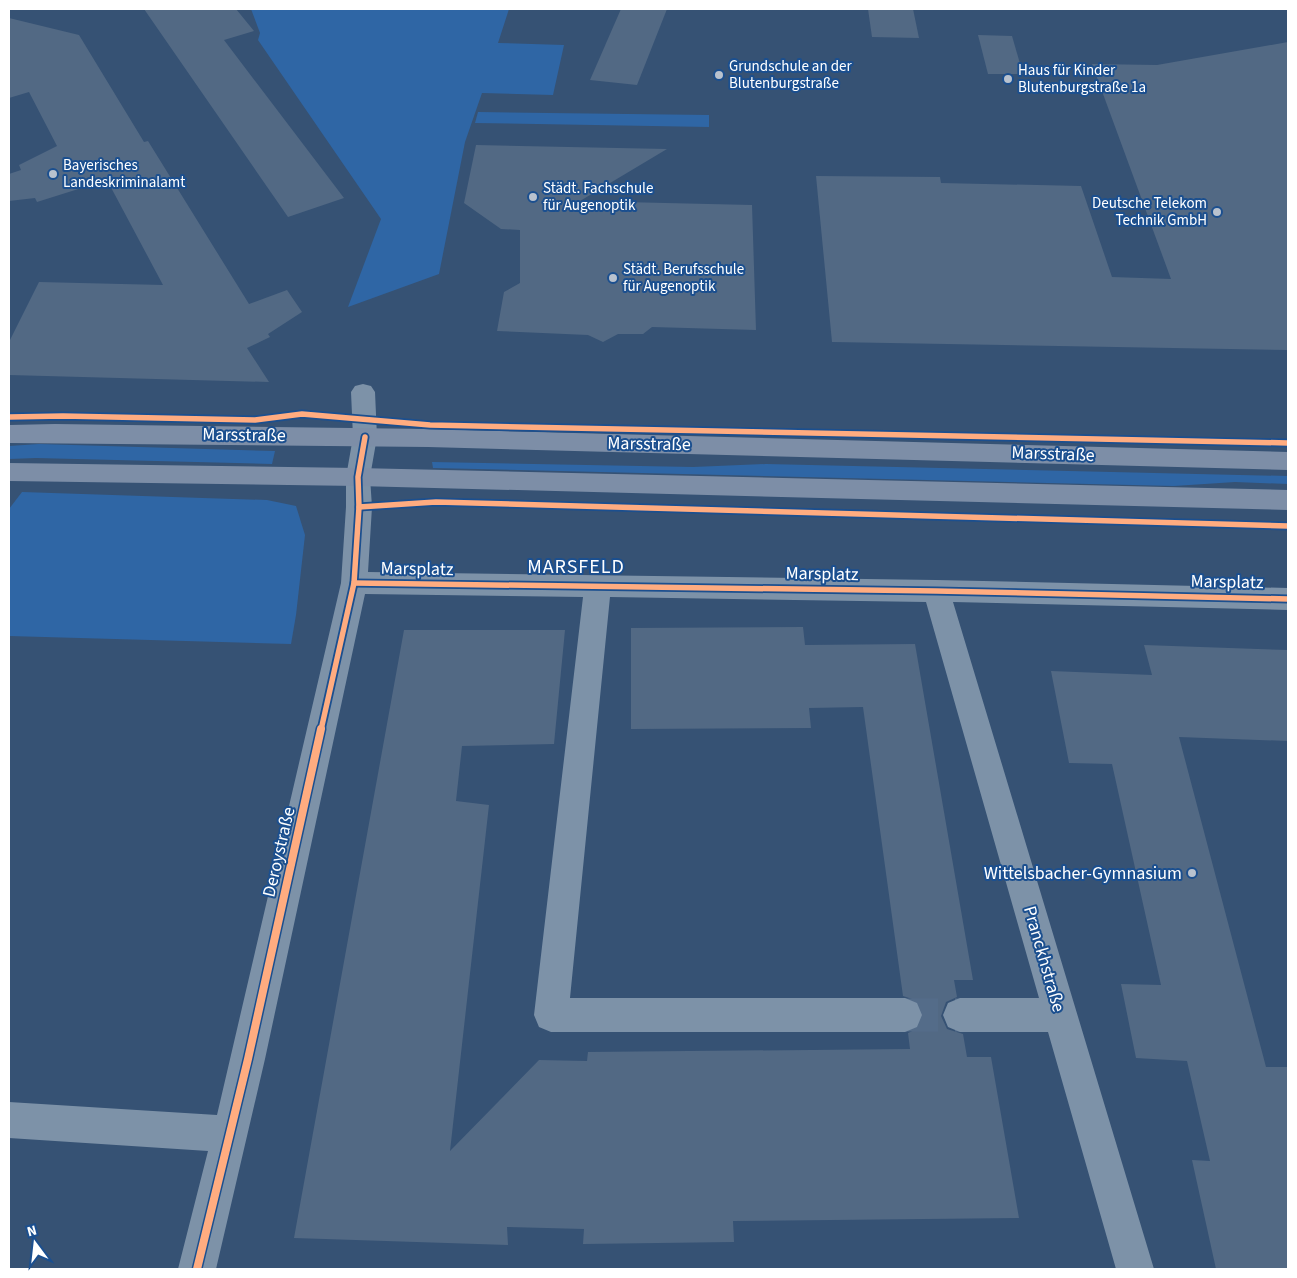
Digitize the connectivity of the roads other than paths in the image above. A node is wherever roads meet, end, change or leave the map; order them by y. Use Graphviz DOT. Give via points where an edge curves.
graph roads {
  1 [pos="363,392"];
  2 [pos="9,434"];
  3 [pos="365,437"];
  4 [pos="1288,461"];
  5 [pos="9,472"];
  6 [pos="358,477"];
  7 [pos="1288,500"];
  8 [pos="354,582"];
  9 [pos="598,586"];
  10 [pos="936,591"];
  11 [pos="1288,599"];
  12 [pos="905,1015"];
  13 [pos="960,1015"];
  14 [pos="1060,1015"];
  15 [pos="9,1120"];
  16 [pos="229,1134"];
  17 [pos="197,1269"];
  18 [pos="1135,1269"];
  1 -- 3 [label="street, Deroystraße"];
  2 -- 3 [label="main road, Marsstraße"];
  3 -- 4 [label="main road, Marsstraße"];
  3 -- 6 [label="street, Deroystraße"];
  5 -- 6 [label="main road"];
  6 -- 7 [label="main road"];
  6 -- 8 [label="street, Deroystraße"];
  8 -- 9 [label="street, Marsplatz"];
  8 -- 16 [label="street, Deroystraße"];
  9 -- 10 [label="street, Marsplatz"];
  9 -- 12 [label="street" via="551,1015"];
  10 -- 11 [label="street, Marsplatz"];
  10 -- 14 [label="street, Pranckhstraße"];
  13 -- 14 [label="street"];
  14 -- 18 [label="street, Pranckhstraße"];
  15 -- 16 [label="street"];
  16 -- 17 [label="street, Deroystraße"];
}
